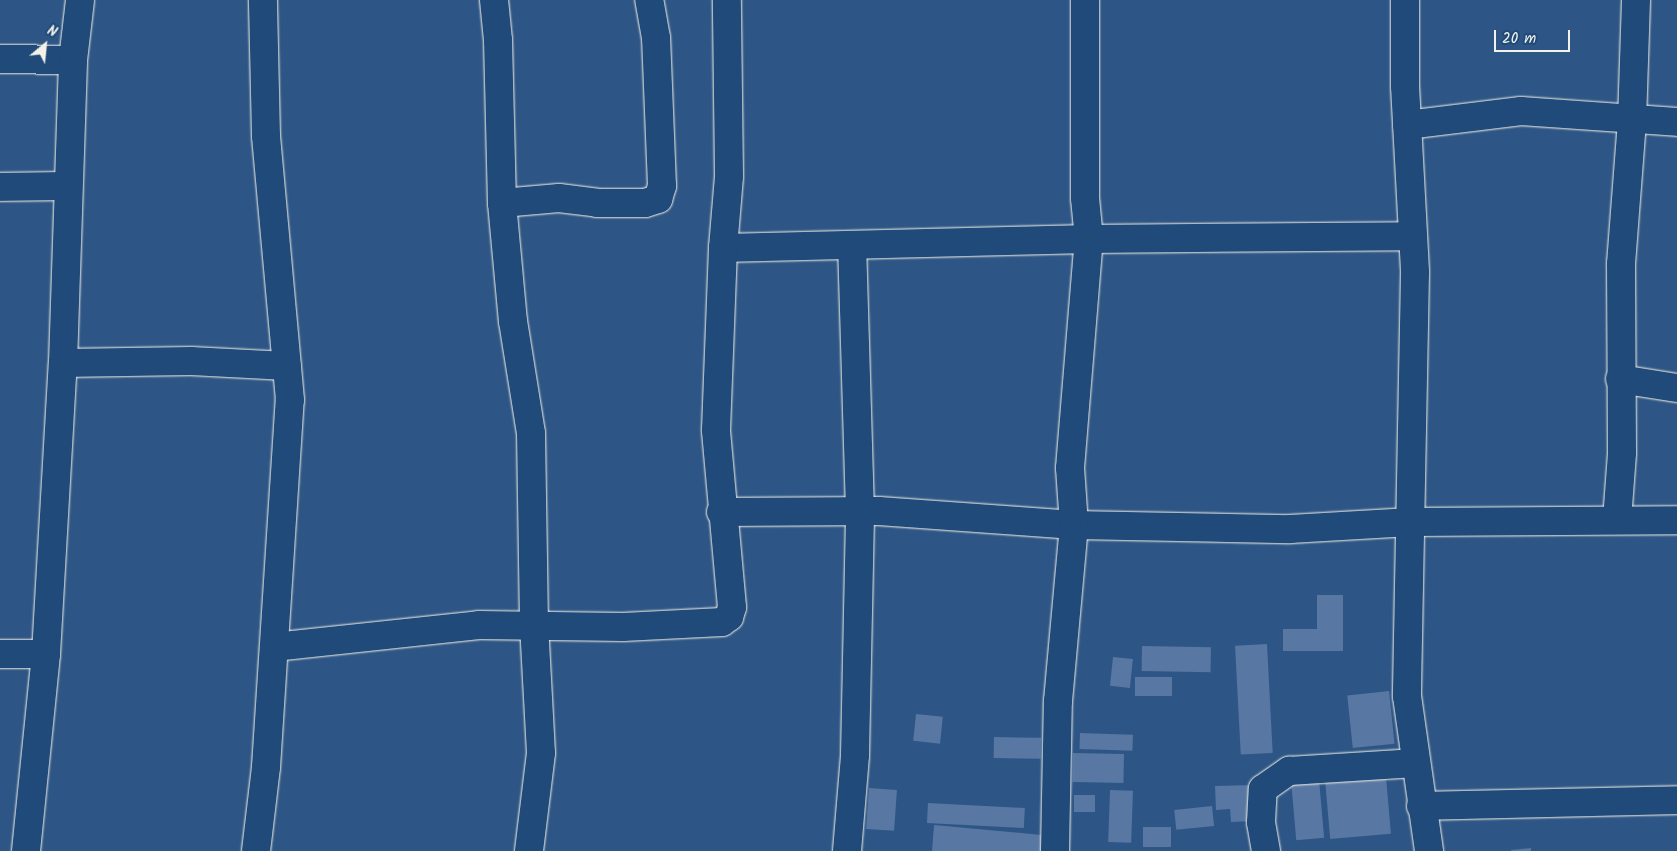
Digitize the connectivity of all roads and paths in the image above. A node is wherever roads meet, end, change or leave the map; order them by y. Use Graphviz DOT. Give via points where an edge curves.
graph roads {
  1 [pos="80,0"];
  2 [pos="263,0"];
  3 [pos="494,0"];
  4 [pos="649,0"];
  5 [pos="727,0"];
  6 [pos="1085,0"];
  7 [pos="1405,0"];
  8 [pos="1636,0"];
  9 [pos="0,59"];
  10 [pos="74,60"];
  11 [pos="1632,121"];
  12 [pos="1677,122"];
  13 [pos="1407,124"];
  14 [pos="68,186"];
  15 [pos="0,187"];
  16 [pos="502,203"];
  17 [pos="1413,236"];
  18 [pos="1088,239"];
  19 [pos="852,246"];
  20 [pos="723,248"];
  21 [pos="63,363"];
  22 [pos="286,366"];
  23 [pos="1620,379"];
  24 [pos="1677,388"];
  25 [pos="721,512"];
  26 [pos="860,512"];
  27 [pos="1617,520"];
  28 [pos="1677,520"];
  29 [pos="1411,522"];
  30 [pos="1074,525"];
  31 [pos="534,624"];
  32 [pos="274,647"];
  33 [pos="0,654"];
  34 [pos="46,654"];
  35 [pos="1416,763"];
  36 [pos="1677,800"];
  37 [pos="1422,806"];
  38 [pos="26,851"];
  39 [pos="256,851"];
  40 [pos="530,851"];
  41 [pos="847,851"];
  42 [pos="1055,851"];
  43 [pos="1266,851"];
  44 [pos="1429,851"];
  1 -- 10 [label="street"];
  2 -- 22 [label="street" via="266,136"];
  3 -- 16 [label="street"];
  4 -- 16 [label="street" via="656,38 662,186 658,199 645,203 597,204 559,198"];
  5 -- 20 [label="street" via="729,176"];
  6 -- 18 [label="street"];
  7 -- 13 [label="street"];
  8 -- 11 [label="street"];
  9 -- 10 [label="street"];
  10 -- 14 [label="street"];
  11 -- 12 [label="street"];
  11 -- 13 [label="street" via="1521,111"];
  11 -- 23 [label="street" via="1620,264"];
  13 -- 17 [label="street"];
  14 -- 15 [label="street"];
  14 -- 21 [label="street"];
  16 -- 31 [label="street" via="513,321 531,433"];
  17 -- 18 [label="street"];
  17 -- 29 [label="street"];
  18 -- 19 [label="street"];
  18 -- 30 [label="street" via="1070,468"];
  19 -- 20 [label="street"];
  19 -- 26 [label="street"];
  20 -- 25 [label="street" via="716,430"];
  21 -- 22 [label="street" via="191,361"];
  21 -- 34 [label="street"];
  22 -- 32 [label="street" via="290,400"];
  23 -- 24 [label="street"];
  23 -- 27 [label="street" via="1622,453"];
  25 -- 26 [label="street"];
  25 -- 31 [label="street" via="732,607 730,617 722,622 623,627"];
  26 -- 30 [label="street"];
  26 -- 41 [label="street" via="855,754"];
  27 -- 28 [label="street"];
  27 -- 29 [label="street"];
  29 -- 30 [label="street" via="1290,529"];
  29 -- 35 [label="street" via="1407,696"];
  30 -- 42 [label="street" via="1058,701"];
  31 -- 32 [label="street" via="479,625"];
  31 -- 40 [label="street" via="541,753"];
  32 -- 39 [label="street" via="266,767"];
  33 -- 34 [label="street"];
  34 -- 38 [label="street"];
  35 -- 37 [label="street"];
  35 -- 43 [label="street" via="1289,771 1263,790 1262,822"];
  36 -- 37 [label="street"];
  37 -- 44 [label="street"];
}
